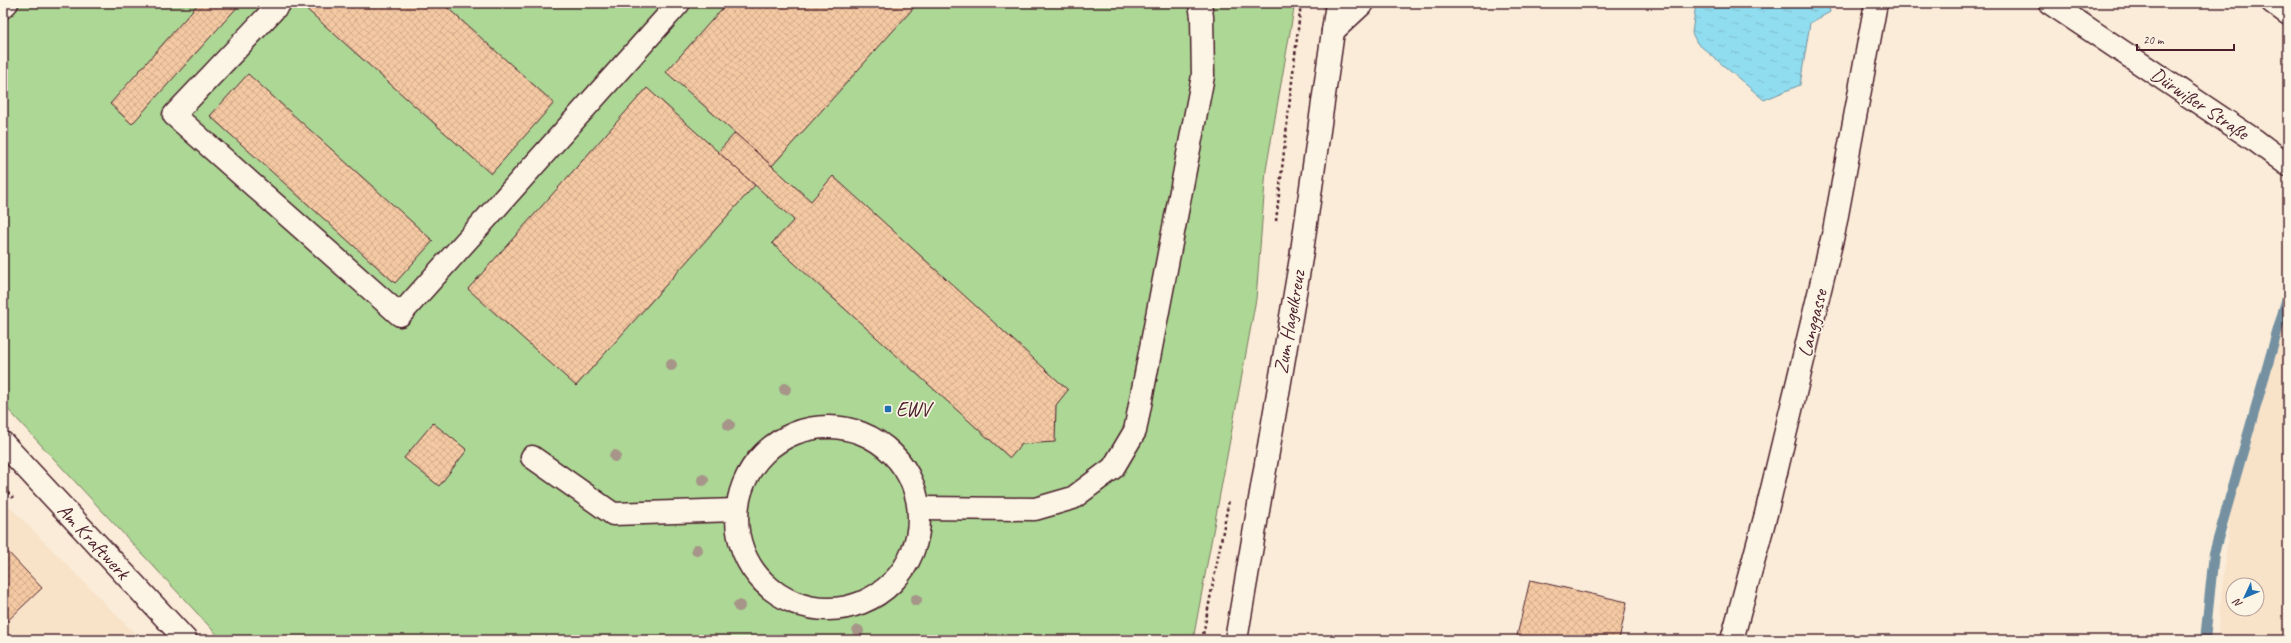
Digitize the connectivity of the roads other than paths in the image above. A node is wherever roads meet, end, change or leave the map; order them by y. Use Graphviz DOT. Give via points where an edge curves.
graph roads {
  1 [pos="7,3"];
  2 [pos="280,3"];
  3 [pos="679,3"];
  4 [pos="1200,3"];
  5 [pos="1337,3"];
  6 [pos="1363,3"];
  7 [pos="1876,3"];
  8 [pos="2050,3"];
  9 [pos="2273,3"];
  10 [pos="3,7"];
  11 [pos="2288,14"];
  12 [pos="1333,31"];
  13 [pos="2288,165"];
  14 [pos="3,442"];
  15 [pos="532,457"];
  16 [pos="920,508"];
  17 [pos="736,510"];
  18 [pos="186,640"];
  19 [pos="1236,640"];
  20 [pos="1732,640"];
  1 -- 10 [label="main road"];
  2 -- 3 [label="main road" via="174,115 400,315"];
  4 -- 16 [label="main road" via="1203,76 1135,431 1113,468 1073,498 1036,509"];
  5 -- 12 [label="main road, Zum Hagelkreuz"];
  6 -- 12 [label="main road"];
  7 -- 20 [label="main road, Langgasse" via="1834,231 1766,514"];
  8 -- 13 [label="main road, Dürwißer Straße"];
  9 -- 11 [label="main road"];
  12 -- 19 [label="main road, Zum Hagelkreuz" via="1300,258"];
  14 -- 18 [label="main road, Am Kraftwerk"];
  15 -- 17 [label="main road" via="613,514"];
  16 -- 17 [label="main road" via="913,482 893,454 878,441 853,429 827,426 800,430 775,442 756,460 742,484"];
  16 -- 17 [label="main road" via="919,534 910,558 892,584 868,600 848,608 827,610 812,608 784,598 762,582 744,556"];
}
